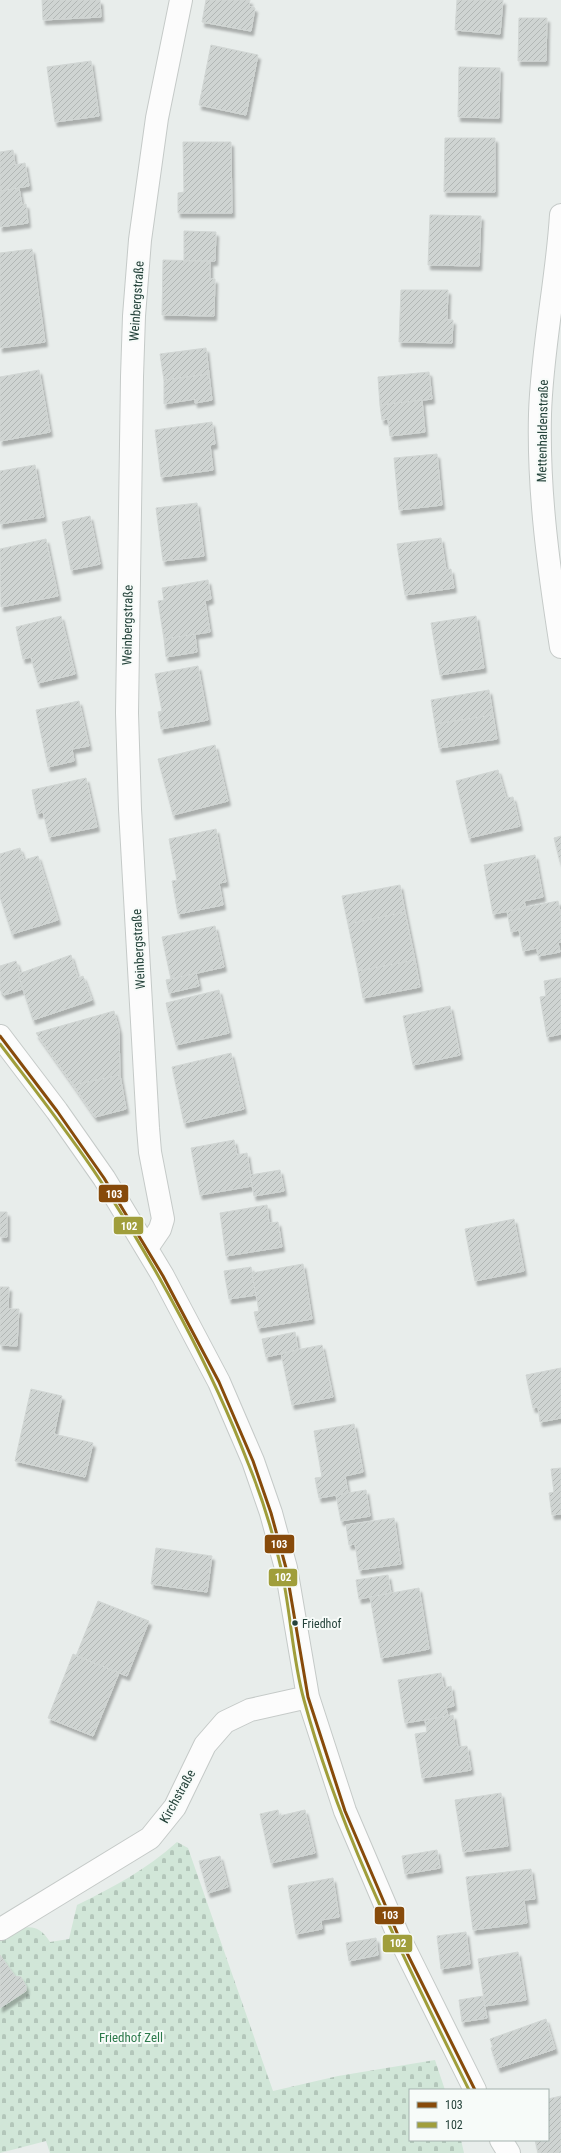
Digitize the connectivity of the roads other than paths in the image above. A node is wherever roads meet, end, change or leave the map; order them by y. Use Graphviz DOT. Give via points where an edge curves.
graph roads {
  1 [pos="181,0"];
  2 [pos="561,215"];
  3 [pos="561,647"];
  4 [pos="0,1036"];
  5 [pos="147,1248"];
  6 [pos="308,1697"];
  7 [pos="1,1929"];
  8 [pos="474,2089"];
  9 [pos="502,2141"];
  10 [pos="509,2153"];
  1 -- 5 [label="street, Weinbergstraße" via="157,118 144,210 132,362 126,680 129,795 148,1128 163,1219 160,1229"];
  2 -- 3 [label="street, Mettenhaldenstraße" via="545,351 540,440 544,518"];
  4 -- 5 [label="street" via="62,1117 104,1178"];
  5 -- 6 [label="street" via="219,1382 263,1487 286,1568"];
  6 -- 7 [label="street, Kirchstraße" via="250,1710 225,1722 205,1745 175,1807 150,1838"];
  6 -- 8 [label="street" via="345,1811 366,1864 414,1970"];
  9 -- 10 [label="street"];
}
